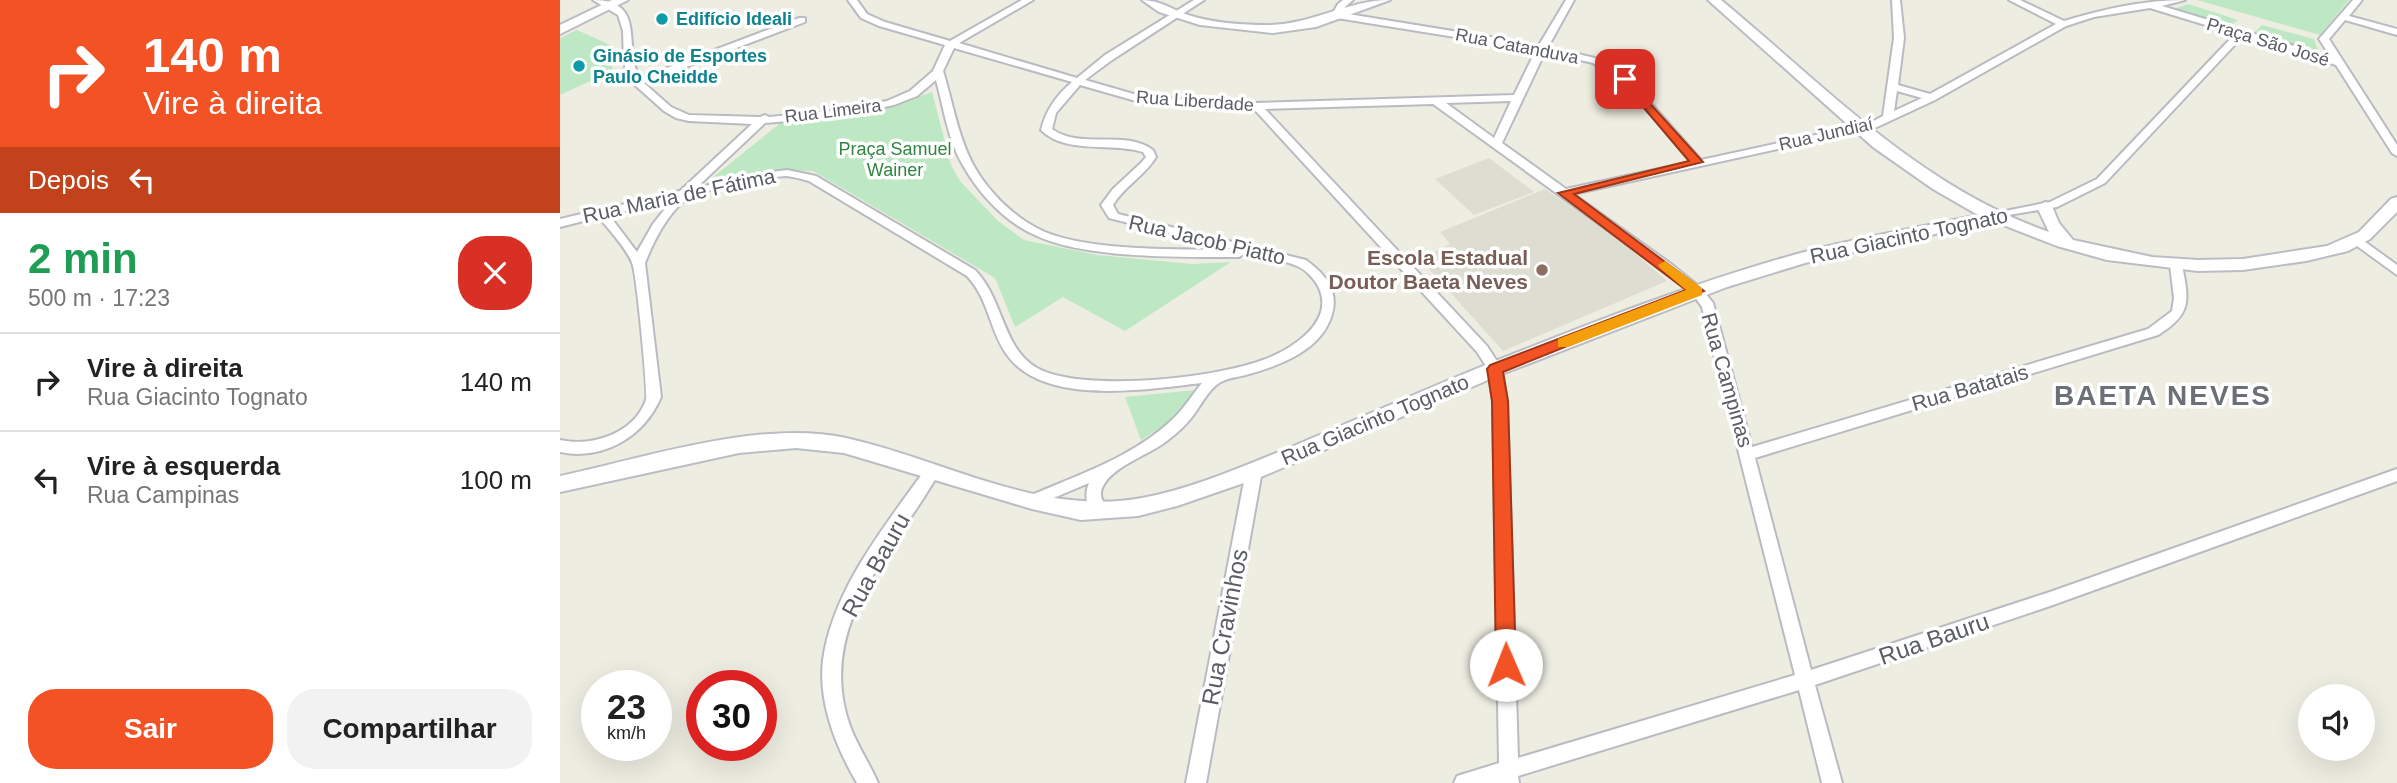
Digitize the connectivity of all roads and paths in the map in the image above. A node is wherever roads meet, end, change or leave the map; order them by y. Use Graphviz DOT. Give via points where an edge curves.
graph roads {
  1 [pos="852,0"];
  2 [pos="1029,0"];
  3 [pos="1148,0"];
  4 [pos="1200,0"];
  5 [pos="1349,0"];
  6 [pos="1384,0"];
  7 [pos="1570,0"];
  8 [pos="1896,0"];
  9 [pos="2013,0"];
  10 [pos="2180,0"];
  11 [pos="2358,0"];
  12 [pos="606,1"];
  13 [pos="1717,1"];
  14 [pos="2151,6"];
  15 [pos="1177,15"];
  16 [pos="1337,15"];
  17 [pos="2343,17"];
  18 [pos="564,19"];
  19 [pos="802,20"];
  20 [pos="2063,24"];
  21 [pos="560,30"];
  22 [pos="2397,32"];
  23 [pos="2240,34"];
  24 [pos="950,46"];
  25 [pos="1542,48"];
  26 [pos="2339,63"];
  27 [pos="938,71"];
  28 [pos="1076,81"];
  29 [pos="638,82"];
  30 [pos="1893,87"];
  31 [pos="1931,97"];
  32 [pos="1516,98"];
  33 [pos="1436,101"];
  34 [pos="1257,106"];
  35 [pos="765,118"];
  36 [pos="1888,119"];
  37 [pos="1859,129"];
  38 [pos="1496,144"];
  39 [pos="2397,153"];
  40 [pos="1697,162"];
  41 [pos="1564,193"];
  42 [pos="685,194"];
  43 [pos="2397,202"];
  44 [pos="2045,207"];
  45 [pos="600,211"];
  46 [pos="1994,216"];
  47 [pos="560,223"];
  48 [pos="2357,240"];
  49 [pos="2068,243"];
  50 [pos="1261,252"];
  51 [pos="639,263"];
  52 [pos="2176,265"];
  53 [pos="2397,271"];
  54 [pos="1697,291"];
  55 [pos="1495,369"];
  56 [pos="1216,377"];
  57 [pos="560,446"];
  58 [pos="1748,454"];
  59 [pos="1111,465"];
  60 [pos="932,471"];
  61 [pos="1254,471"];
  62 [pos="2397,475"];
  63 [pos="560,484"];
  64 [pos="1032,501"];
  65 [pos="1100,510"];
  66 [pos="1806,682"];
  67 [pos="1509,777"];
  68 [pos="868,783"];
  69 [pos="1196,783"];
  70 [pos="1464,783"];
  71 [pos="1832,783"];
  1 -- 24 [label="street, Rua Liberdade" via="872,20"];
  2 -- 24 [label="street"];
  3 -- 15 [label="street"];
  4 -- 15 [label="street"];
  5 -- 16 [label="street"];
  6 -- 16 [label="street"];
  7 -- 25 [label="street"];
  8 -- 30 [label="street" via="1899,38"];
  9 -- 20 [label="street"];
  10 -- 14 [label="street"];
  11 -- 17 [label="street, Praça São José"];
  12 -- 18 [label="street"];
  12 -- 21 [label="street"];
  12 -- 29 [label="street" via="626,22 630,67"];
  13 -- 37 [label="street"];
  14 -- 20 [label="street, Rua Jundiaí"];
  14 -- 23 [label="street, Praça São José"];
  15 -- 16 [label="street" via="1254,28 1310,24"];
  15 -- 28 [label="street"];
  16 -- 25 [label="street, Rua Catanduva"];
  17 -- 22 [label="street"];
  17 -- 26 [label="street, Praça São José" via="2324,39"];
  19 -- 29 [label="street"];
  20 -- 31 [label="street, Rua Jundiaí"];
  23 -- 26 [label="street, Praça São José"];
  23 -- 44 [label="street, Rua Giacinto Tognato" via="2101,181"];
  24 -- 27 [label="street, Rua Limeira"];
  24 -- 28 [label="street, Rua Liberdade"];
  25 -- 32 [label="street"];
  25 -- 40 [label="street, Rua Catanduva" via="1613,70"];
  26 -- 39 [label="street"];
  27 -- 35 [label="street, Rua Limeira" via="909,96 877,108"];
  27 -- 50 [label="street" via="968,166 989,195 1040,234 1125,247"];
  28 -- 34 [label="street, Rua Liberdade" via="1143,100"];
  28 -- 50 [label="street, Rua Jacob Piatto" via="1050,111 1046,130 1076,140 1135,144 1150,156 1112,196 1107,205 1113,216"];
  29 -- 35 [label="street, Rua Limeira" via="672,114 706,119"];
  30 -- 31 [label="street"];
  30 -- 36 [label="street"];
  31 -- 36 [label="street, Rua Jundiaí"];
  32 -- 33 [label="street, Rua Liberdade"];
  32 -- 38 [label="street"];
  33 -- 34 [label="street, Rua Liberdade"];
  33 -- 38 [label="street, Rua Campinas"];
  34 -- 55 [label="street" via="1482,349"];
  35 -- 42 [label="street"];
  36 -- 37 [label="street, Rua Jundiaí"];
  37 -- 40 [label="street, Rua Jundiaí"];
  37 -- 46 [label="street" via="1939,187"];
  38 -- 41 [label="street, Rua Campinas"];
  40 -- 41 [label="street, Rua Jundiaí"];
  41 -- 54 [label="street, Rua Campinas"];
  42 -- 45 [label="street, Rua Maria de Fátima"];
  42 -- 51 [label="street" via="650,237"];
  42 -- 56 [label="street, Rua Maria de Fátima" via="775,174 812,178 971,273 984,284 1014,356 1051,380 1112,385"];
  43 -- 48 [label="street"];
  44 -- 46 [label="street, Rua Giacinto Tognato"];
  44 -- 49 [label="street" via="2055,231"];
  45 -- 47 [label="street, Rua Maria de Fátima"];
  45 -- 51 [label="street"];
  46 -- 49 [label="street"];
  46 -- 54 [label="street, Rua Giacinto Tognato" via="1802,258"];
  48 -- 52 [label="street" via="2329,252 2246,267"];
  48 -- 53 [label="street"];
  49 -- 52 [label="street"];
  50 -- 56 [label="street, Rua Jacob Piatto" via="1289,258 1315,272 1327,289 1328,312 1308,341 1291,353 1265,365"];
  51 -- 57 [label="street" via="654,385 650,410 631,432 588,447"];
  52 -- 58 [label="street, Rua Batatais" via="2179,312 2153,332"];
  54 -- 55 [label="street, Rua Giacinto Tognato"];
  54 -- 58 [label="street, Rua Campinas" via="1714,321"];
  55 -- 61 [label="street, Rua Giacinto Tognato"];
  55 -- 67 [label="street" via="1500,401"];
  56 -- 59 [label="street" via="1180,423 1156,442"];
  58 -- 66 [label="street, Rua Campinas"];
  59 -- 64 [label="street"];
  59 -- 65 [label="street" via="1092,490"];
  60 -- 63 [label="street, Rua Giacinto Tognato" via="844,444 796,440 739,445"];
  60 -- 64 [label="street, Rua Giacinto Tognato"];
  60 -- 68 [label="street, Rua Bauru" via="862,581 832,661 839,724 849,753"];
  61 -- 65 [label="street, Rua Giacinto Tognato" via="1177,498"];
  61 -- 69 [label="street, Rua Cravinhos"];
  62 -- 66 [label="street, Rua Bauru" via="2203,548"];
  64 -- 65 [label="street, Rua Giacinto Tognato"];
  66 -- 67 [label="street, Rua Bauru"];
  66 -- 71 [label="street, Rua Campinas"];
  67 -- 70 [label="street, Rua Bauru"];
}
